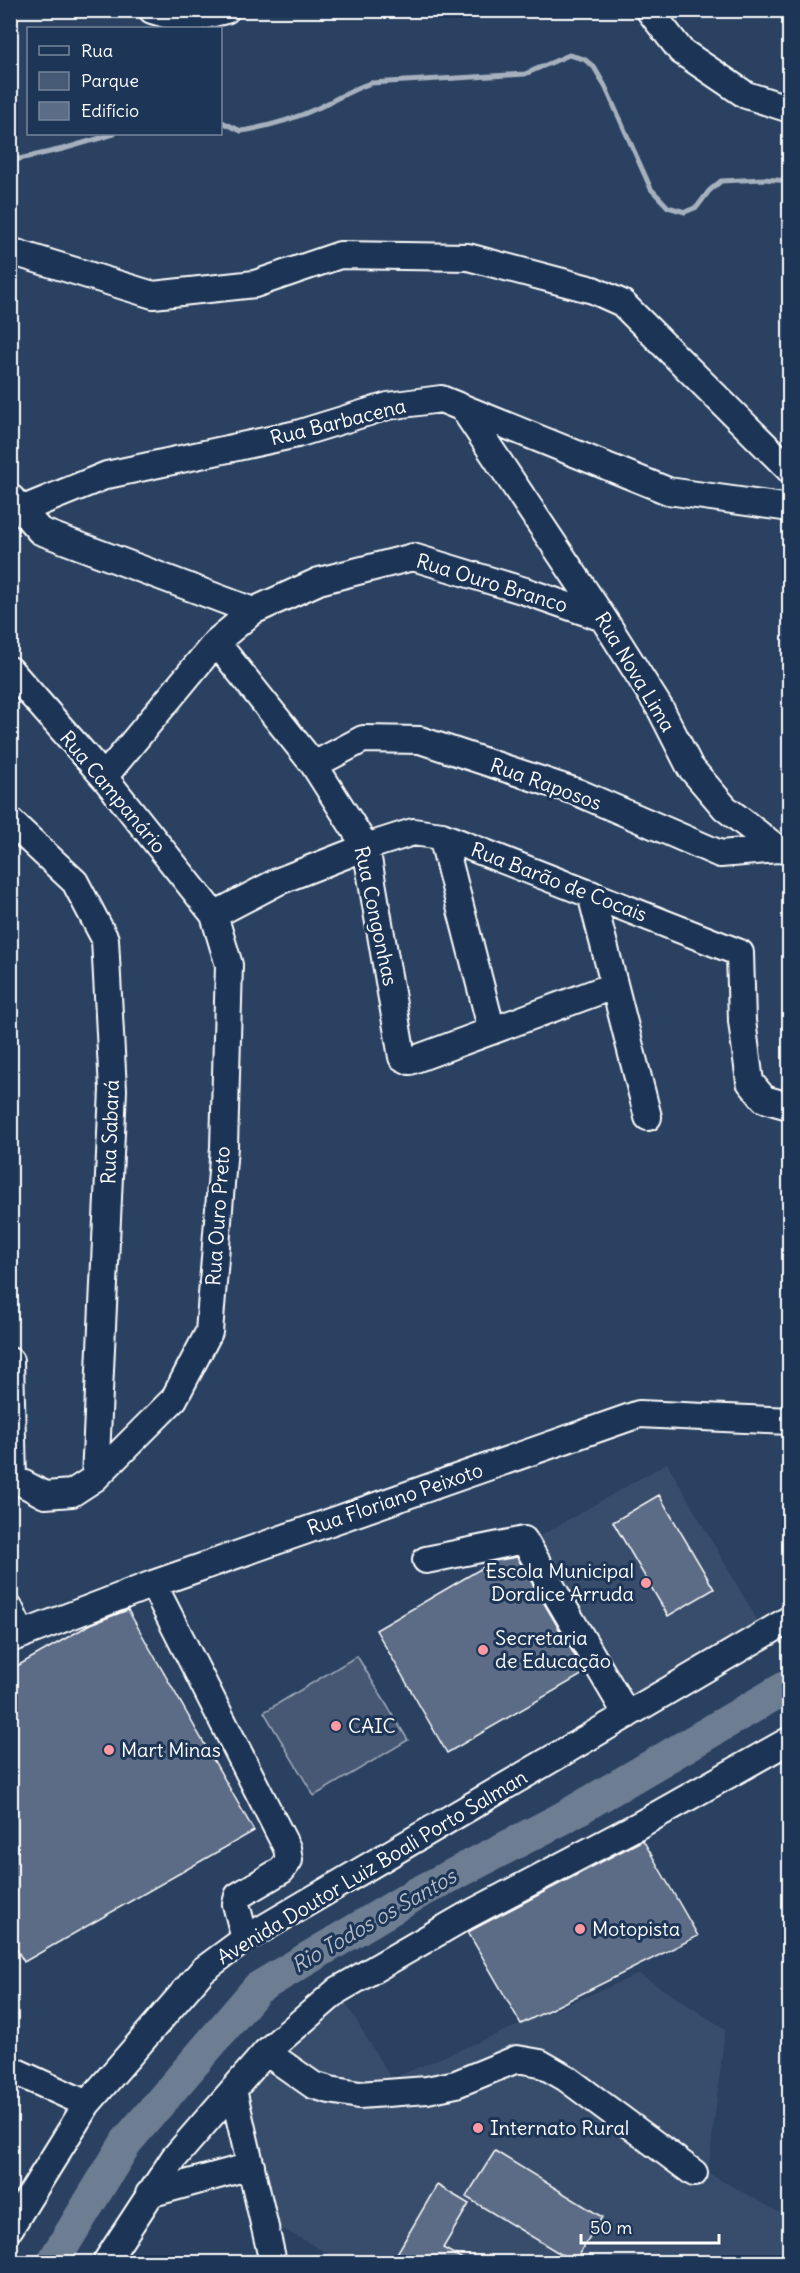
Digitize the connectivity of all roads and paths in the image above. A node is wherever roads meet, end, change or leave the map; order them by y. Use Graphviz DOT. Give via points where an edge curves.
graph roads {
  1 [pos="152,10"];
  2 [pos="226,10"];
  3 [pos="649,10"];
  4 [pos="789,109"];
  5 [pos="10,251"];
  6 [pos="462,408"];
  7 [pos="789,470"];
  8 [pos="16,504"];
  9 [pos="789,508"];
  10 [pos="253,611"];
  11 [pos="603,618"];
  12 [pos="216,642"];
  13 [pos="10,670"];
  14 [pos="314,765"];
  15 [pos="104,777"];
  16 [pos="10,821"];
  17 [pos="442,836"];
  18 [pos="366,847"];
  19 [pos="784,850"];
  20 [pos="591,894"];
  21 [pos="214,915"];
  22 [pos="613,986"];
  23 [pos="492,1031"];
  24 [pos="789,1103"];
  25 [pos="648,1117"];
  26 [pos="10,1361"];
  27 [pos="789,1421"];
  28 [pos="95,1478"];
  29 [pos="12,1484"];
  30 [pos="426,1560"];
  31 [pos="153,1584"];
  32 [pos="10,1609"];
  33 [pos="789,1619"];
  34 [pos="16,1637"];
  35 [pos="627,1715"];
  36 [pos="789,1740"];
  37 [pos="245,1939"];
  38 [pos="266,2052"];
  39 [pos="10,2069"];
  40 [pos="233,2090"];
  41 [pos="87,2104"];
  42 [pos="251,2166"];
  43 [pos="694,2173"];
  44 [pos="149,2194"];
  45 [pos="10,2228"];
  46 [pos="105,2262"];
  47 [pos="273,2262"];
  1 -- 2 [label="street" via="186,20"];
  3 -- 4 [label="street" via="681,51 746,95"];
  5 -- 7 [label="street" via="153,295 255,284 340,255 468,257 593,290 622,303"];
  6 -- 8 [label="street, Rua Barbacena" via="441,399 388,406 297,434 107,475"];
  6 -- 9 [label="street, Rua Barbacena" via="668,491"];
  6 -- 11 [label="street, Rua Nova Lima"];
  8 -- 10 [label="street" via="40,531"];
  10 -- 11 [label="street, Rua Ouro Branco" via="320,581 413,557"];
  10 -- 12 [label="street, Rua Ouro Branco"];
  11 -- 19 [label="street, Rua Nova Lima" via="661,710 690,767 725,808"];
  12 -- 14 [label="street, Rua Congonhas"];
  12 -- 15 [label="street, Rua Ouro Branco"];
  13 -- 15 [label="street, Rua Campanário"];
  14 -- 18 [label="street, Rua Congonhas"];
  14 -- 19 [label="street, Rua Raposos" via="363,739 420,740 577,792 720,854"];
  15 -- 21 [label="street, Rua Campanário"];
  16 -- 28 [label="street, Rua Sabará" via="75,882 105,939 113,1090"];
  17 -- 18 [label="street, Rua Barão de Cocais" via="413,832"];
  17 -- 20 [label="street, Rua Barão de Cocais"];
  17 -- 23 [label="street"];
  18 -- 21 [label="street, Rua Barão de Cocais" via="279,881"];
  18 -- 23 [label="street, Rua Congonhas" via="402,1057 410,1061"];
  20 -- 22 [label="street"];
  20 -- 24 [label="street, Rua Barão de Cocais" via="740,953 742,1021 750,1082 764,1099"];
  21 -- 28 [label="street, Rua Ouro Preto" via="229,964 224,1147 209,1332 174,1399"];
  22 -- 23 [label="street"];
  22 -- 25 [label="street"];
  26 -- 29 [label="street"];
  27 -- 31 [label="street, Rua Floriano Peixoto" via="639,1414"];
  28 -- 29 [label="street, Rua Ouro Preto" via="72,1493 45,1495"];
  30 -- 35 [label="street" via="524,1540"];
  31 -- 34 [label="street, Rua Floriano Peixoto"];
  31 -- 37 [label="street" via="288,1848 289,1860 282,1870 238,1896 236,1904"];
  32 -- 34 [label="street"];
  33 -- 35 [label="street, Avenida Doutor Luiz Boali Porto Salman"];
  35 -- 37 [label="street, Avenida Doutor Luiz Boali Porto Salman"];
  36 -- 38 [label="street" via="338,1990"];
  37 -- 41 [label="street, Avenida Doutor Luiz Boali Porto Salman" via="202,1970"];
  38 -- 40 [label="street"];
  38 -- 43 [label="street" via="313,2085 359,2095 447,2086 517,2059 540,2063"];
  39 -- 41 [label="street"];
  40 -- 42 [label="street"];
  40 -- 44 [label="street" via="174,2158"];
  41 -- 45 [label="street, Avenida Doutor Luiz Boali Porto Salman"];
  42 -- 44 [label="street"];
  42 -- 47 [label="street"];
  44 -- 46 [label="street"];
}
